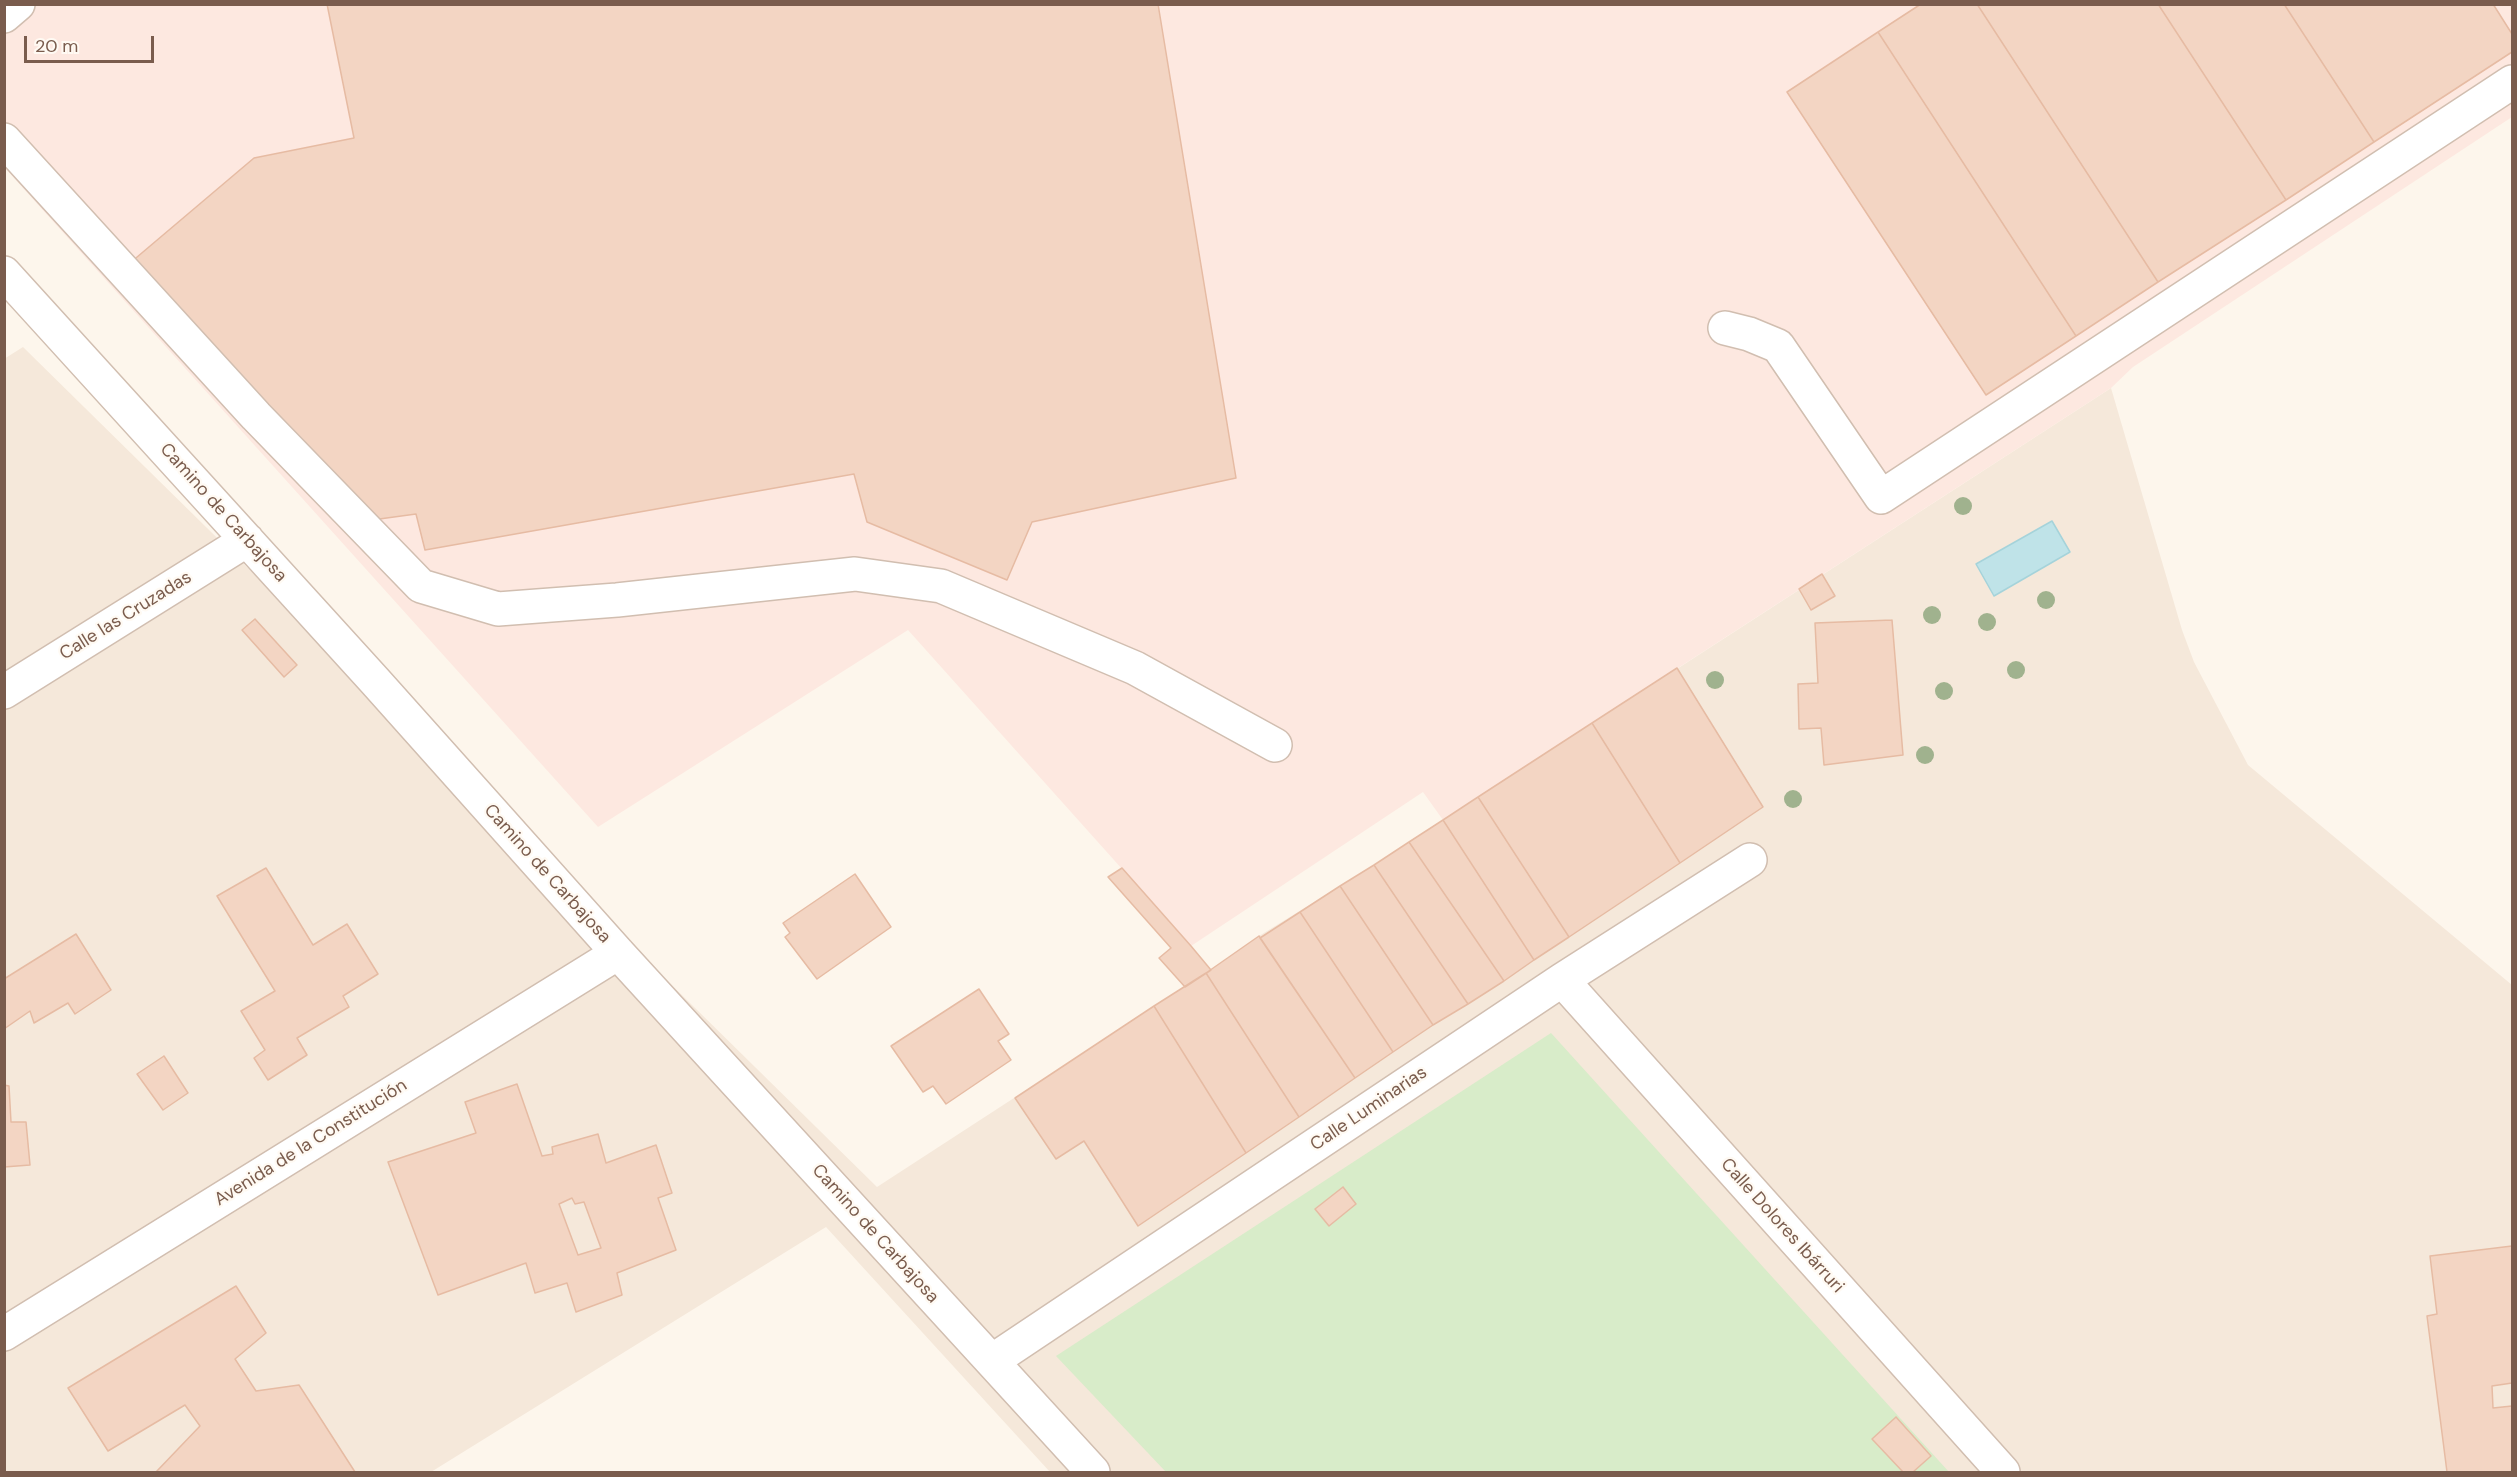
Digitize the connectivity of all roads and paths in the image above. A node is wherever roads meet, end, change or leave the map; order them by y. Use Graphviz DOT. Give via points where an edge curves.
graph roads {
  1 [pos="18,4"];
  2 [pos="4,16"];
  3 [pos="2512,82"];
  4 [pos="4,140"];
  5 [pos="4,273"];
  6 [pos="1725,328"];
  7 [pos="247,540"];
  8 [pos="4,692"];
  9 [pos="1275,745"];
  10 [pos="1750,860"];
  11 [pos="618,953"];
  12 [pos="1562,980"];
  13 [pos="4,1334"];
  14 [pos="992,1361"];
  15 [pos="1094,1473"];
  16 [pos="2003,1473"];
  1 -- 2 [label="street"];
  3 -- 6 [label="street" via="1881,497 1778,346"];
  4 -- 9 [label="street" via="256,416 421,586 498,609 855,574 940,586 1135,668"];
  5 -- 7 [label="street, Camino de Carbajosa"];
  7 -- 8 [label="street, Calle las Cruzadas"];
  7 -- 11 [label="street, Camino de Carbajosa"];
  10 -- 12 [label="street, Calle Luminarias"];
  11 -- 13 [label="street, Avenida de la Constitución"];
  11 -- 14 [label="street, Camino de Carbajosa"];
  12 -- 14 [label="street, Calle Luminarias"];
  12 -- 16 [label="street, Calle Dolores Ibárruri"];
  14 -- 15 [label="street, Camino de Carbajosa"];
}
